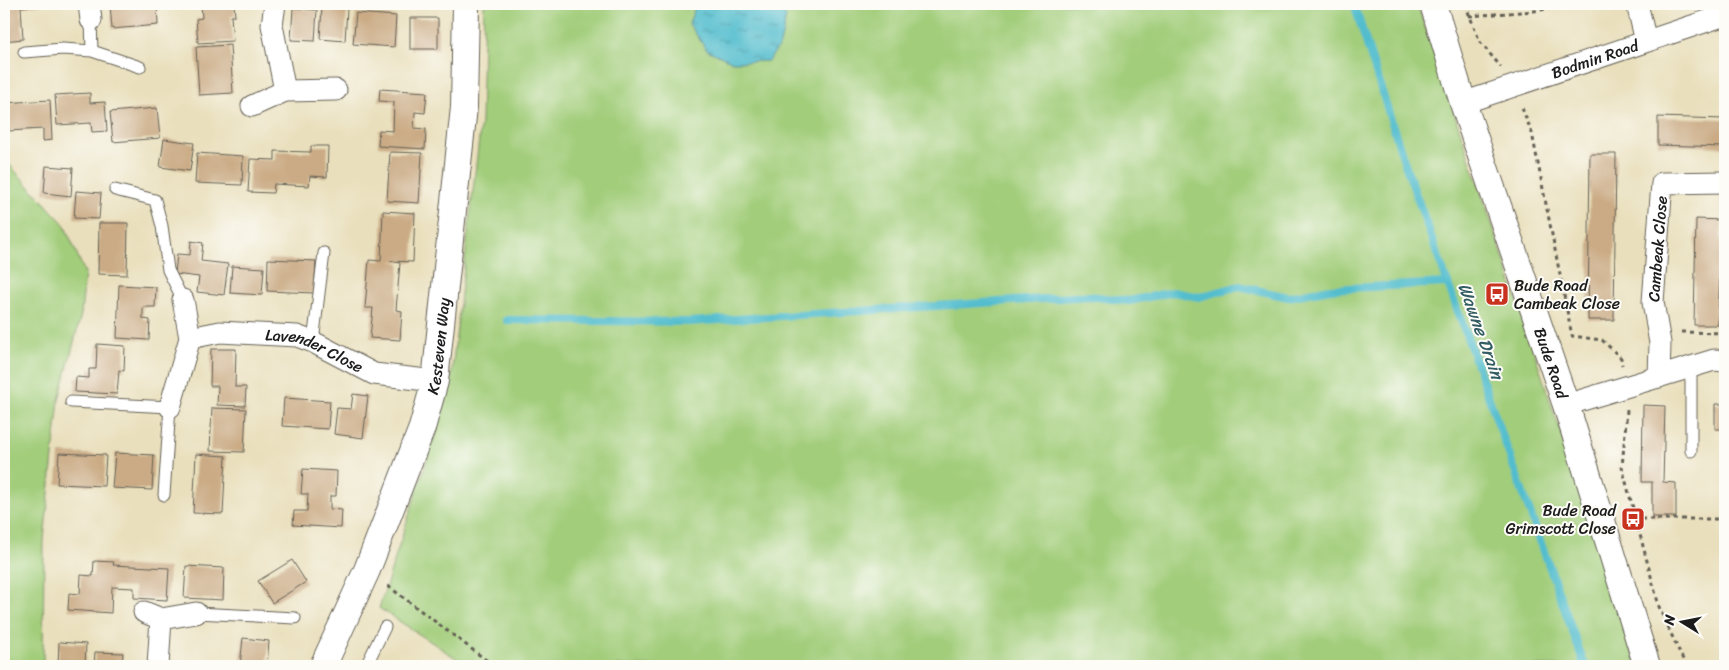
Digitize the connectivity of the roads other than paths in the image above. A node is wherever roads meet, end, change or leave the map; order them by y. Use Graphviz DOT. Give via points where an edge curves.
graph roads {
  1 [pos="275,4"];
  2 [pos="466,4"];
  3 [pos="1433,4"];
  4 [pos="1637,4"];
  5 [pos="90,12"];
  6 [pos="1725,15"];
  7 [pos="1646,41"];
  8 [pos="92,50"];
  9 [pos="24,52"];
  10 [pos="140,67"];
  11 [pos="336,90"];
  12 [pos="285,91"];
  13 [pos="1463,102"];
  14 [pos="252,106"];
  15 [pos="1725,182"];
  16 [pos="115,190"];
  17 [pos="324,253"];
  18 [pos="183,300"];
  19 [pos="190,338"];
  20 [pos="313,342"];
  21 [pos="1725,361"];
  22 [pos="1691,368"];
  23 [pos="1659,377"];
  24 [pos="435,381"];
  25 [pos="71,402"];
  26 [pos="1566,404"];
  27 [pos="170,407"];
  28 [pos="1691,451"];
  29 [pos="164,495"];
  30 [pos="196,613"];
  31 [pos="295,618"];
  32 [pos="385,628"];
  33 [pos="158,666"];
  34 [pos="323,666"];
  35 [pos="366,666"];
  36 [pos="1647,666"];
  1 -- 12 [label="street" via="272,25"];
  2 -- 24 [label="street, Kesteven Way" via="464,107"];
  3 -- 13 [label="street, Bude Road"];
  4 -- 7 [label="street"];
  5 -- 8 [label="lane"];
  6 -- 7 [label="street, Bodmin Road"];
  7 -- 13 [label="street, Bodmin Road"];
  8 -- 9 [label="lane"];
  8 -- 10 [label="lane"];
  11 -- 12 [label="street"];
  12 -- 14 [label="street"];
  13 -- 26 [label="street, Bude Road"];
  15 -- 23 [label="street, Cambeak Close" via="1662,183 1653,302 1660,343"];
  16 -- 18 [label="lane" via="155,200 168,270"];
  17 -- 20 [label="lane"];
  18 -- 19 [label="street"];
  19 -- 20 [label="street, Lavender Close" via="220,332 297,336"];
  19 -- 27 [label="street"];
  20 -- 24 [label="street, Lavender Close" via="374,374"];
  21 -- 22 [label="street" via="1714,360"];
  22 -- 23 [label="street"];
  22 -- 28 [label="lane"];
  23 -- 26 [label="street"];
  24 -- 34 [label="street, Kesteven Way" via="422,428 367,570"];
  25 -- 27 [label="lane"];
  26 -- 36 [label="street, Bude Road"];
  27 -- 29 [label="lane"];
  30 -- 31 [label="lane"];
  30 -- 33 [label="street" via="152,615"];
  32 -- 35 [label="lane"];
}
